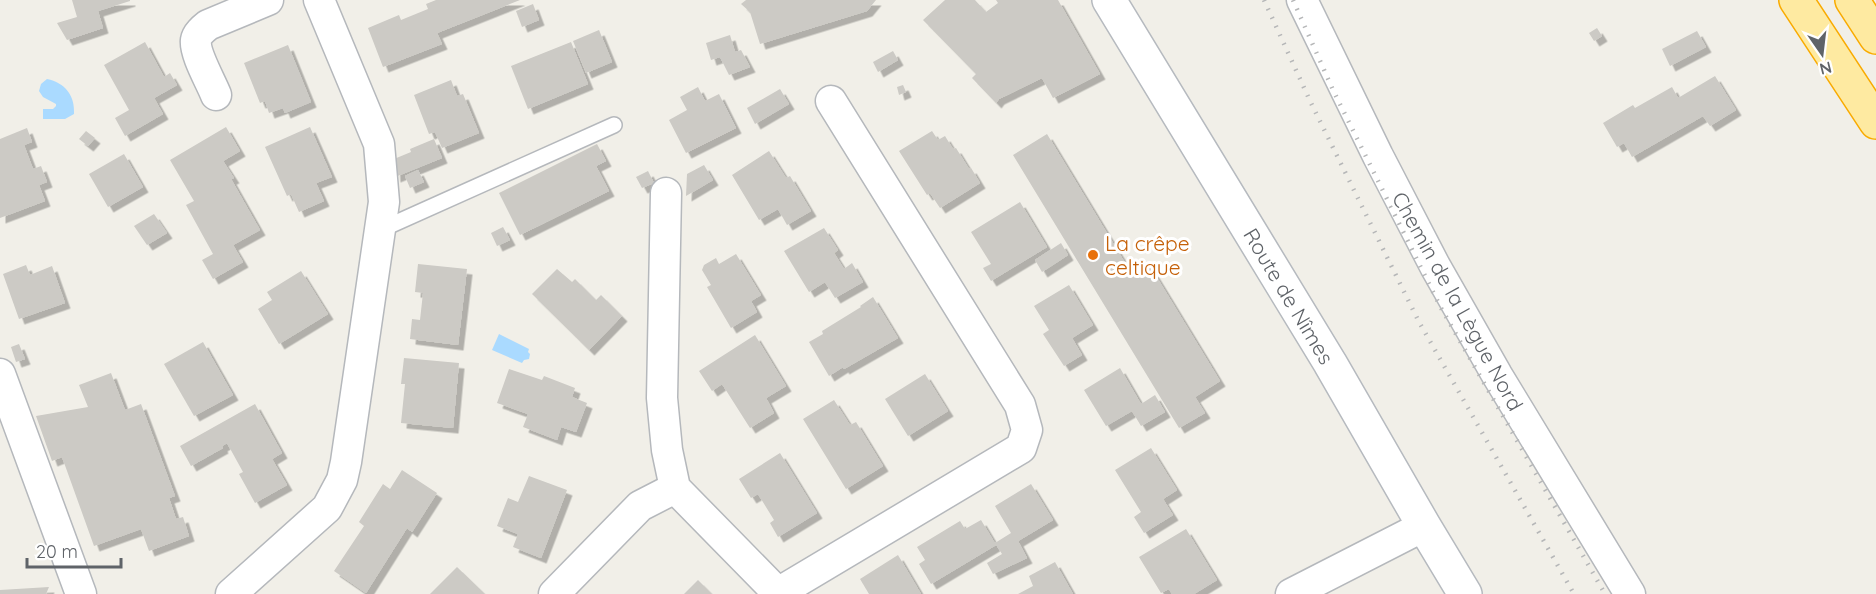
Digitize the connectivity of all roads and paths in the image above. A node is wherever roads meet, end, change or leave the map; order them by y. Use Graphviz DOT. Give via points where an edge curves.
graph roads {
  1 [pos="268,0"];
  2 [pos="319,0"];
  3 [pos="1109,0"];
  4 [pos="1302,0"];
  5 [pos="1796,0"];
  6 [pos="1852,0"];
  7 [pos="1876,37"];
  8 [pos="216,95"];
  9 [pos="831,101"];
  10 [pos="1876,122"];
  11 [pos="614,125"];
  12 [pos="666,193"];
  13 [pos="382,216"];
  14 [pos="0,374"];
  15 [pos="675,488"];
  16 [pos="1424,526"];
  17 [pos="81,594"];
  18 [pos="231,594"];
  19 [pos="554,594"];
  20 [pos="778,594"];
  21 [pos="1291,594"];
  22 [pos="1466,594"];
  23 [pos="1630,594"];
  1 -- 8 [label="street" via="208,25 196,39"];
  2 -- 13 [label="street" via="379,144"];
  3 -- 16 [label="main road, Route de Nîmes" via="1330,363"];
  4 -- 23 [label="street, Chemin de la Lègue Nord" via="1435,266"];
  5 -- 10 [label="highway"];
  6 -- 7 [label="highway"];
  9 -- 20 [label="street" via="1020,405 1027,430 1021,448"];
  11 -- 13 [label="lane"];
  12 -- 15 [label="street" via="662,398"];
  13 -- 18 [label="street" via="342,480 327,508"];
  14 -- 17 [label="street"];
  15 -- 19 [label="street" via="640,506"];
  15 -- 20 [label="street"];
  16 -- 21 [label="street"];
  16 -- 22 [label="main road, Route de Nîmes"];
}
